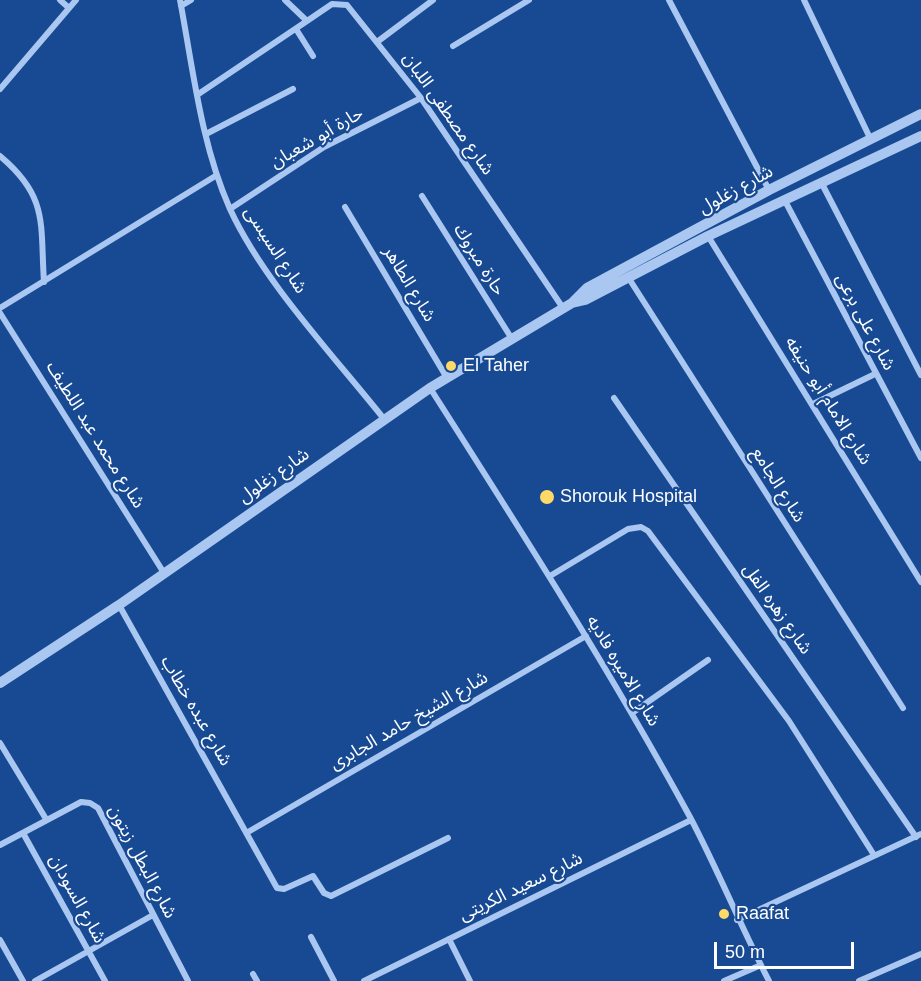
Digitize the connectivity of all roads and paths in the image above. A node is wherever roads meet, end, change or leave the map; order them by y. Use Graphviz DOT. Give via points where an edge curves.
graph roads {
  1 [pos="60,0"];
  2 [pos="76,0"];
  3 [pos="191,0"];
  4 [pos="285,0"];
  5 [pos="433,0"];
  6 [pos="529,0"];
  7 [pos="669,0"];
  8 [pos="804,0"];
  9 [pos="181,3"];
  10 [pos="69,8"];
  11 [pos="308,21"];
  12 [pos="296,29"];
  13 [pos="377,42"];
  14 [pos="453,46"];
  15 [pos="313,56"];
  16 [pos="0,89"];
  17 [pos="293,89"];
  18 [pos="197,95"];
  19 [pos="421,98"];
  20 [pos="921,114"];
  21 [pos="206,134"];
  22 [pos="921,136"];
  23 [pos="870,138"];
  24 [pos="0,156"];
  25 [pos="217,175"];
  26 [pos="821,181"];
  27 [pos="769,190"];
  28 [pos="422,196"];
  29 [pos="784,199"];
  30 [pos="345,207"];
  31 [pos="230,209"];
  32 [pos="708,236"];
  33 [pos="628,277"];
  34 [pos="44,282"];
  35 [pos="567,306"];
  36 [pos="0,308"];
  37 [pos="0,313"];
  38 [pos="512,339"];
  39 [pos="875,374"];
  40 [pos="921,375"];
  41 [pos="447,378"];
  42 [pos="430,388"];
  43 [pos="614,398"];
  44 [pos="813,404"];
  45 [pos="384,419"];
  46 [pos="921,458"];
  47 [pos="164,573"];
  48 [pos="550,576"];
  49 [pos="921,582"];
  50 [pos="119,605"];
  51 [pos="586,636"];
  52 [pos="708,660"];
  53 [pos="0,683"];
  54 [pos="903,708"];
  55 [pos="632,713"];
  56 [pos="0,743"];
  57 [pos="46,819"];
  58 [pos="691,820"];
  59 [pos="23,832"];
  60 [pos="248,832"];
  61 [pos="919,836"];
  62 [pos="448,838"];
  63 [pos="0,845"];
  64 [pos="874,855"];
  65 [pos="153,915"];
  66 [pos="738,920"];
  67 [pos="311,937"];
  68 [pos="449,939"];
  69 [pos="0,940"];
  70 [pos="89,951"];
  71 [pos="921,954"];
  72 [pos="760,964"];
  73 [pos="253,974"];
  74 [pos="368,980"];
  75 [pos="23,981"];
  76 [pos="35,981"];
  77 [pos="105,981"];
  78 [pos="188,981"];
  79 [pos="257,981"];
  80 [pos="334,981"];
  81 [pos="470,981"];
  82 [pos="724,981"];
  83 [pos="769,981"];
  84 [pos="859,981"];
  1 -- 10 [label="street"];
  2 -- 10 [label="street"];
  3 -- 9 [label="street"];
  4 -- 11 [label="street"];
  5 -- 13 [label="street"];
  6 -- 14 [label="street"];
  7 -- 27 [label="street"];
  8 -- 23 [label="street"];
  9 -- 18 [label="street, شارع السيسى"];
  10 -- 16 [label="street"];
  11 -- 12 [label="street"];
  11 -- 13 [label="street, شارع مصطفى اللبان" via="332,4 343,2"];
  12 -- 15 [label="street"];
  12 -- 18 [label="street"];
  13 -- 19 [label="street, شارع مصطفى اللبان"];
  17 -- 21 [label="street"];
  18 -- 21 [label="street, شارع السيسى"];
  19 -- 31 [label="street, حارة أبو شعبان" via="324,147"];
  19 -- 35 [label="street, شارع مصطفى اللبان"];
  20 -- 23 [label="street, شارع زغلول"];
  21 -- 25 [label="street, شارع السيسى"];
  22 -- 26 [label="street, شارع زغلول"];
  23 -- 27 [label="street, شارع زغلول"];
  24 -- 34 [label="street" via="25,179 38,203"];
  25 -- 31 [label="street, شارع السيسى"];
  25 -- 34 [label="street"];
  26 -- 29 [label="street, شارع زغلول"];
  26 -- 40 [label="street"];
  27 -- 35 [label="street, شارع زغلول" via="587,288"];
  28 -- 38 [label="street, حارة مبروك"];
  29 -- 32 [label="street, شارع زغلول"];
  29 -- 39 [label="street, شارع على برعى"];
  30 -- 41 [label="street, شارع الطاهر"];
  31 -- 45 [label="street, شارع السيسى" via="272,278"];
  32 -- 33 [label="street, شارع زغلول"];
  32 -- 44 [label="street, شارع الامام أبو حنيفه"];
  33 -- 35 [label="street, شارع زغلول"];
  33 -- 54 [label="street, شارع الجامع"];
  34 -- 36 [label="street"];
  35 -- 38 [label="street, شارع زغلول"];
  37 -- 47 [label="street, شارع محمد عبد اللطيف"];
  38 -- 41 [label="street, شارع زغلول"];
  39 -- 44 [label="street"];
  39 -- 46 [label="street, شارع على برعى"];
  41 -- 42 [label="street, شارع زغلول"];
  42 -- 45 [label="street, شارع زغلول"];
  42 -- 48 [label="street, شارع الاميره فاديه"];
  43 -- 61 [label="street, شارع زهره الفل"];
  44 -- 49 [label="street, شارع الامام أبو حنيفه"];
  45 -- 47 [label="street, شارع زغلول"];
  47 -- 50 [label="street, شارع زغلول"];
  48 -- 51 [label="street, شارع الاميره فاديه"];
  48 -- 64 [label="street" via="628,529 640,527 648,531 789,722"];
  50 -- 53 [label="street, شارع زغلول"];
  50 -- 60 [label="street, شارع عبده خطاب"];
  51 -- 55 [label="street, شارع الاميره فاديه"];
  51 -- 60 [label="street, شارع الشيخ حامد الجابرى"];
  52 -- 55 [label="street"];
  55 -- 58 [label="street, شارع الاميره فاديه"];
  56 -- 57 [label="street"];
  57 -- 59 [label="street, شارع البطل زيتون"];
  57 -- 65 [label="street, شارع البطل زيتون" via="81,802 98,808"];
  58 -- 66 [label="street, شارع الاميره فاديه"];
  58 -- 68 [label="street, شارع سعيد الكريتى"];
  59 -- 63 [label="street, شارع البطل زيتون"];
  59 -- 70 [label="street, شارع السودان"];
  60 -- 62 [label="street, شارع عبده خطاب" via="277,888 284,889 313,876 324,892 332,896"];
  61 -- 64 [label="street"];
  64 -- 66 [label="street"];
  65 -- 70 [label="street"];
  65 -- 78 [label="street, شارع البطل زيتون"];
  66 -- 72 [label="street, شارع الاميره فاديه"];
  67 -- 80 [label="street"];
  68 -- 74 [label="street, شارع سعيد الكريتى"];
  68 -- 81 [label="street"];
  69 -- 75 [label="street"];
  70 -- 76 [label="street"];
  70 -- 77 [label="street, شارع السودان"];
  71 -- 84 [label="street"];
  72 -- 82 [label="street"];
  72 -- 83 [label="street, شارع الاميره فاديه"];
  73 -- 79 [label="street"];
}
